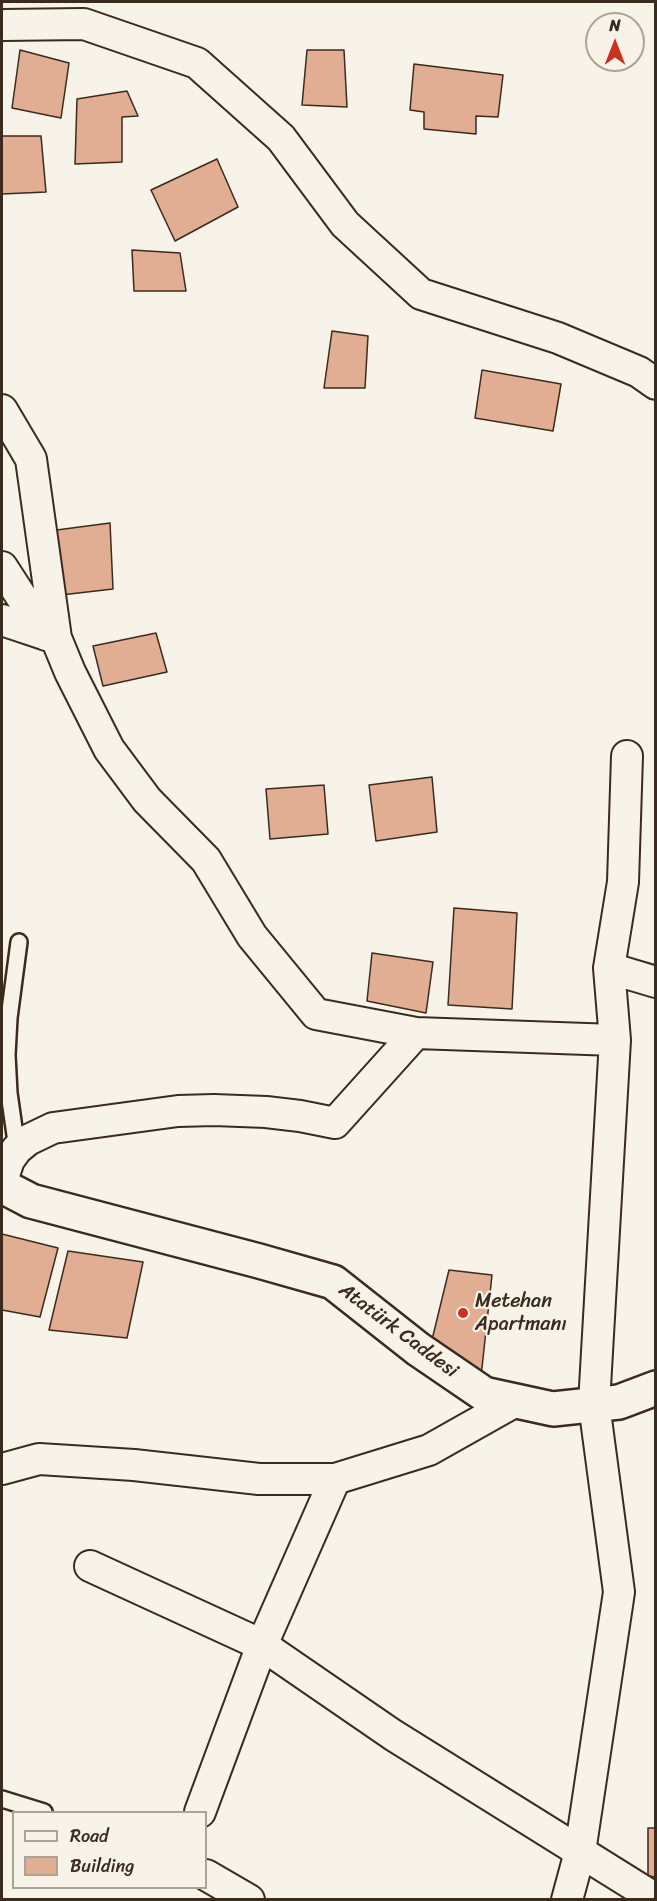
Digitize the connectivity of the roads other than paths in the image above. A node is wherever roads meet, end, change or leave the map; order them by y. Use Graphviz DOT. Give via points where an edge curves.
graph roads {
  1 [pos="2,25"];
  2 [pos="656,384"];
  3 [pos="2,410"];
  4 [pos="2,567"];
  5 [pos="2,620"];
  6 [pos="51,637"];
  7 [pos="627,756"];
  8 [pos="19,942"];
  9 [pos="609,968"];
  10 [pos="656,982"];
  11 [pos="416,1033"];
  12 [pos="615,1040"];
  13 [pos="17,1149"];
  14 [pos="2,1180"];
  15 [pos="2,1186"];
  16 [pos="656,1388"];
  17 [pos="516,1401"];
  18 [pos="594,1404"];
  19 [pos="2,1468"];
  20 [pos="335,1479"];
  21 [pos="90,1566"];
  22 [pos="262,1645"];
  23 [pos="2,1799"];
  24 [pos="41,1811"];
  25 [pos="200,1811"];
  26 [pos="580,1852"];
  27 [pos="207,1876"];
  28 [pos="249,1899"];
  29 [pos="567,1899"];
  30 [pos="656,1899"];
  1 -- 2 [label="street" via="84,24 197,63 281,138 345,224 421,294 558,338 639,372"];
  3 -- 6 [label="street" via="31,459"];
  4 -- 6 [label="street"];
  5 -- 6 [label="street"];
  6 -- 11 [label="street" via="109,749 147,800 206,860 252,936 316,1014"];
  7 -- 9 [label="street" via="624,882"];
  8 -- 13 [label="lane" via="7,1055"];
  9 -- 10 [label="street"];
  9 -- 12 [label="street"];
  11 -- 12 [label="street"];
  11 -- 13 [label="street" via="335,1123 266,1112 178,1111 53,1128"];
  12 -- 18 [label="street"];
  13 -- 14 [label="street"];
  15 -- 17 [label="main road, Atatürk Caddesi" via="31,1201 333,1282 484,1394"];
  16 -- 18 [label="main road, Atatürk Caddesi" via="619,1402"];
  17 -- 18 [label="main road, Atatürk Caddesi" via="553,1409"];
  17 -- 20 [label="street" via="429,1450"];
  18 -- 26 [label="street" via="619,1592"];
  19 -- 20 [label="street" via="39,1459 259,1479"];
  20 -- 22 [label="street"];
  21 -- 22 [label="street"];
  22 -- 25 [label="street"];
  22 -- 26 [label="street" via="393,1735"];
  23 -- 24 [label="lane"];
  26 -- 29 [label="street"];
  26 -- 30 [label="street"];
  27 -- 28 [label="street"];
}
